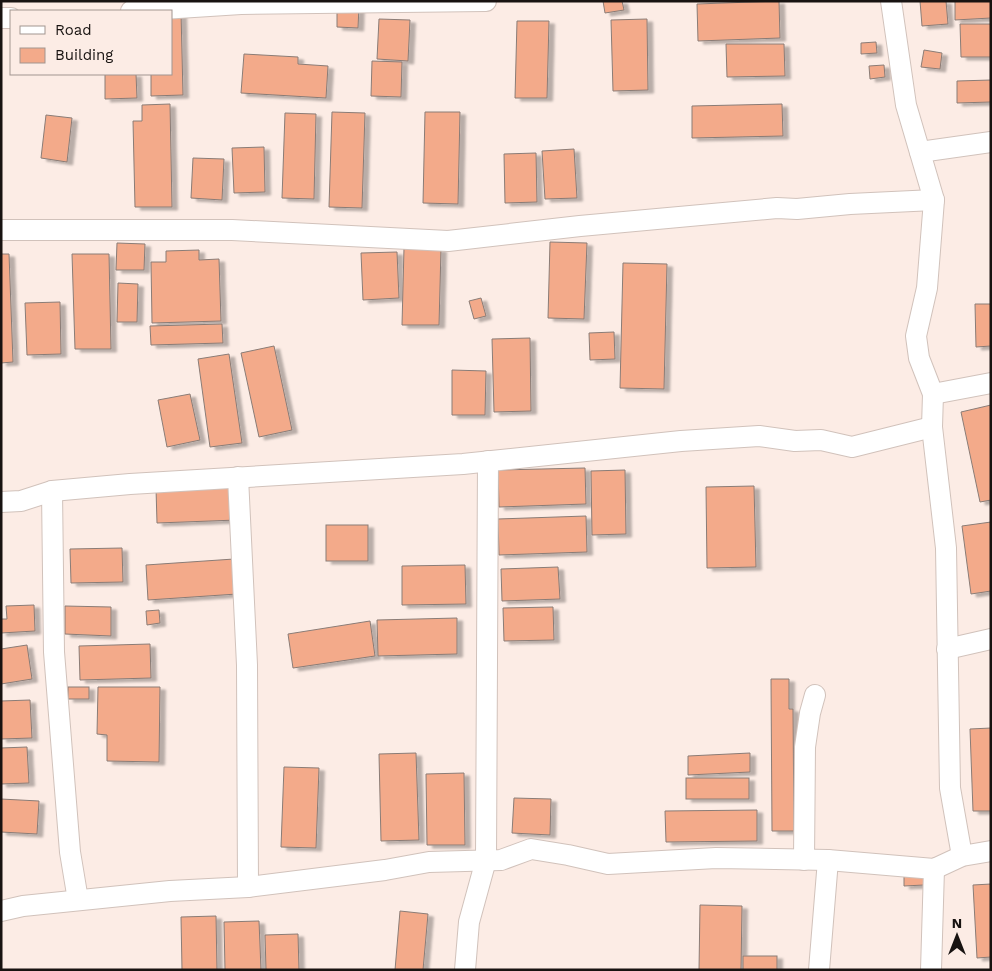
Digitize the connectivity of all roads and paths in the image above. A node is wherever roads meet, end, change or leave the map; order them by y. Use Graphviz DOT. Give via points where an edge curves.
graph roads {
  1 [pos="486,1"];
  2 [pos="891,1"];
  3 [pos="147,10"];
  4 [pos="991,142"];
  5 [pos="920,152"];
  6 [pos="934,200"];
  7 [pos="1,230"];
  8 [pos="991,383"];
  9 [pos="933,394"];
  10 [pos="932,427"];
  11 [pos="488,461"];
  12 [pos="238,477"];
  13 [pos="52,491"];
  14 [pos="1,502"];
  15 [pos="991,639"];
  16 [pos="947,649"];
  17 [pos="815,695"];
  18 [pos="991,851"];
  19 [pos="962,856"];
  20 [pos="486,860"];
  21 [pos="804,860"];
  22 [pos="828,860"];
  23 [pos="934,869"];
  24 [pos="248,886"];
  25 [pos="78,900"];
  26 [pos="1,911"];
  27 [pos="465,970"];
  28 [pos="819,970"];
  29 [pos="931,970"];
  1 -- 3 [label="street" via="241,4"];
  2 -- 5 [label="street" via="906,105"];
  4 -- 5 [label="street"];
  5 -- 6 [label="street"];
  6 -- 7 [label="street" via="777,208 448,241 232,230"];
  6 -- 9 [label="street" via="927,288 916,336 919,358"];
  8 -- 9 [label="street"];
  9 -- 10 [label="street"];
  10 -- 11 [label="street" via="852,447 821,440 794,441 759,436"];
  10 -- 16 [label="street" via="946,548"];
  11 -- 12 [label="street"];
  11 -- 20 [label="street"];
  12 -- 13 [label="street"];
  12 -- 24 [label="street" via="247,665"];
  13 -- 14 [label="street" via="21,501"];
  13 -- 25 [label="street" via="54,652 70,852"];
  15 -- 16 [label="street"];
  16 -- 19 [label="street" via="950,788"];
  17 -- 21 [label="street" via="805,747"];
  18 -- 19 [label="street"];
  19 -- 23 [label="street"];
  20 -- 21 [label="street" via="501,860 532,849 608,864 716,858"];
  20 -- 24 [label="street" via="429,862"];
  20 -- 27 [label="street" via="469,922"];
  21 -- 22 [label="street"];
  22 -- 23 [label="street"];
  22 -- 28 [label="street"];
  23 -- 29 [label="street"];
  24 -- 25 [label="street"];
  25 -- 26 [label="street"];
}
